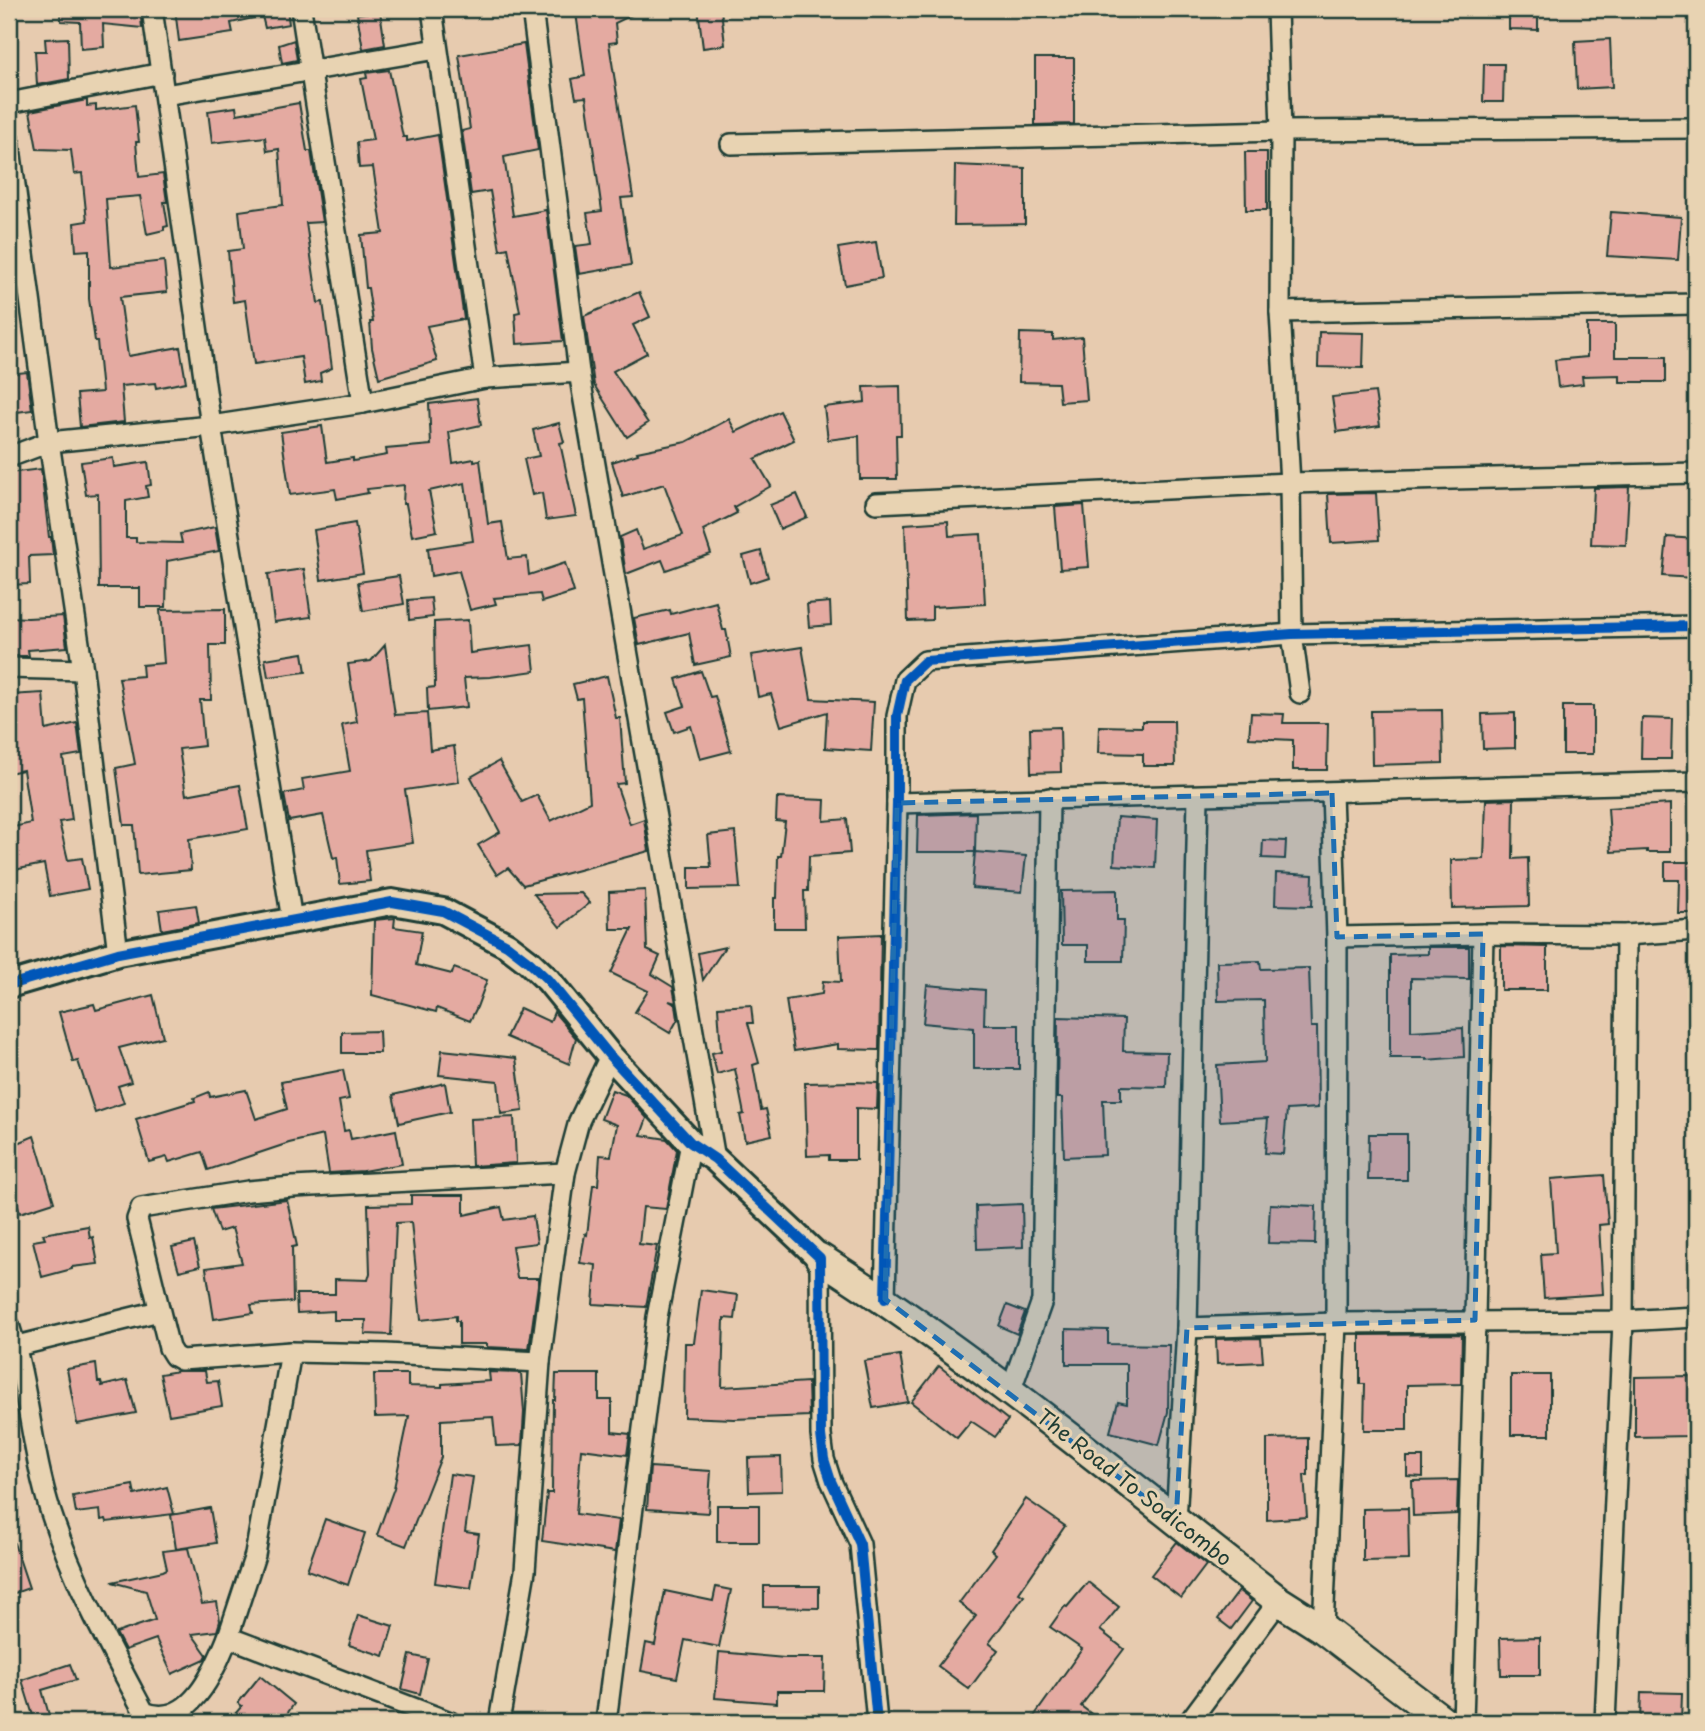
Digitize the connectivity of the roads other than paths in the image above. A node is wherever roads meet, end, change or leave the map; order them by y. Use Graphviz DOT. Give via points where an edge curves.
graph roads {
  1 [pos="152,9"];
  2 [pos="301,9"];
  3 [pos="432,9"];
  4 [pos="532,9"];
  5 [pos="1277,9"];
  6 [pos="437,49"];
  7 [pos="311,71"];
  8 [pos="162,73"];
  9 [pos="165,95"];
  10 [pos="9,103"];
  11 [pos="1696,128"];
  12 [pos="1280,131"];
  13 [pos="9,139"];
  14 [pos="731,144"];
  15 [pos="16,266"];
  16 [pos="1696,304"];
  17 [pos="1280,312"];
  18 [pos="579,372"];
  19 [pos="485,378"];
  20 [pos="363,403"];
  21 [pos="211,426"];
  22 [pos="49,442"];
  23 [pos="9,457"];
  24 [pos="1696,473"];
  25 [pos="1290,483"];
  26 [pos="876,503"];
  27 [pos="1696,625"];
  28 [pos="1292,635"];
  29 [pos="9,668"];
  30 [pos="83,670"];
  31 [pos="1300,694"];
  32 [pos="1696,782"];
  33 [pos="1332,793"];
  34 [pos="1198,796"];
  35 [pos="1049,798"];
  36 [pos="897,803"];
  37 [pos="292,920"];
  38 [pos="1696,930"];
  39 [pos="1483,934"];
  40 [pos="1626,935"];
  41 [pos="1337,937"];
  42 [pos="118,953"];
  43 [pos="9,985"];
  44 [pos="610,1056"];
  45 [pos="691,1143"];
  46 [pos="715,1159"];
  47 [pos="565,1173"];
  48 [pos="820,1258"];
  49 [pos="885,1299"];
  50 [pos="159,1311"];
  51 [pos="1696,1317"];
  52 [pos="1475,1320"];
  53 [pos="1623,1321"];
  54 [pos="1336,1323"];
  55 [pos="9,1325"];
  56 [pos="1187,1328"];
  57 [pos="12,1346"];
  58 [pos="292,1352"];
  59 [pos="540,1362"];
  60 [pos="1010,1392"];
  61 [pos="1176,1521"];
  62 [pos="1279,1601"];
  63 [pos="1323,1629"];
  64 [pos="228,1637"];
  65 [pos="137,1717"];
  66 [pos="450,1722"];
  67 [pos="499,1722"];
  68 [pos="606,1722"];
  69 [pos="877,1722"];
  70 [pos="1189,1722"];
  71 [pos="1445,1722"];
  72 [pos="1463,1722"];
  73 [pos="1605,1722"];
  1 -- 8 [label="street"];
  2 -- 7 [label="street"];
  3 -- 6 [label="street"];
  4 -- 18 [label="street"];
  5 -- 12 [label="street"];
  6 -- 7 [label="street"];
  6 -- 19 [label="street"];
  7 -- 9 [label="street"];
  7 -- 20 [label="street"];
  8 -- 9 [label="street"];
  8 -- 10 [label="street"];
  9 -- 21 [label="street"];
  11 -- 12 [label="street"];
  12 -- 14 [label="street"];
  12 -- 17 [label="street"];
  13 -- 15 [label="street"];
  15 -- 22 [label="street"];
  16 -- 17 [label="street"];
  17 -- 25 [label="street"];
  18 -- 19 [label="street"];
  18 -- 46 [label="street"];
  19 -- 20 [label="street"];
  20 -- 21 [label="street"];
  21 -- 22 [label="street"];
  21 -- 37 [label="street"];
  22 -- 23 [label="street"];
  22 -- 30 [label="street"];
  24 -- 25 [label="street"];
  25 -- 26 [label="street"];
  25 -- 28 [label="street"];
  27 -- 28 [label="street"];
  28 -- 31 [label="street"];
  28 -- 36 [label="street" via="925,661 905,680 897,716"];
  29 -- 30 [label="street"];
  30 -- 42 [label="street"];
  32 -- 33 [label="street"];
  33 -- 34 [label="street"];
  33 -- 41 [label="street"];
  34 -- 35 [label="street"];
  34 -- 56 [label="street"];
  35 -- 36 [label="street"];
  35 -- 60 [label="street" via="1042,1301"];
  36 -- 49 [label="street"];
  37 -- 42 [label="street"];
  37 -- 44 [label="street" via="392,902 443,911 508,945 529,962"];
  38 -- 40 [label="street"];
  39 -- 40 [label="street"];
  39 -- 41 [label="street"];
  39 -- 52 [label="street"];
  40 -- 53 [label="street"];
  41 -- 54 [label="street"];
  42 -- 43 [label="street"];
  44 -- 45 [label="street"];
  44 -- 47 [label="street" via="579,1121"];
  45 -- 46 [label="street"];
  45 -- 68 [label="street" via="657,1317"];
  46 -- 48 [label="street"];
  47 -- 50 [label="street" via="293,1187 141,1208 137,1219"];
  47 -- 59 [label="street"];
  48 -- 49 [label="main road, The Road To Sodicombo"];
  48 -- 69 [label="street" via="824,1460 860,1544"];
  49 -- 60 [label="main road, The Road To Sodicombo"];
  50 -- 57 [label="street"];
  50 -- 58 [label="street" via="169,1348 181,1360"];
  51 -- 53 [label="street"];
  52 -- 53 [label="street"];
  52 -- 54 [label="street"];
  52 -- 72 [label="street"];
  53 -- 73 [label="street"];
  54 -- 56 [label="street"];
  54 -- 63 [label="street"];
  55 -- 57 [label="street"];
  56 -- 61 [label="street"];
  57 -- 65 [label="street" via="51,1513"];
  58 -- 59 [label="street"];
  58 -- 64 [label="street" via="255,1555"];
  59 -- 67 [label="street" via="525,1571"];
  60 -- 61 [label="main road, The Road To Sodicombo"];
  61 -- 62 [label="main road, The Road To Sodicombo"];
  62 -- 63 [label="main road, The Road To Sodicombo"];
  62 -- 70 [label="street"];
  63 -- 71 [label="main road, The Road To Sodicombo"];
  64 -- 65 [label="street" via="212,1677 186,1707 164,1717"];
  64 -- 66 [label="street"];
}
